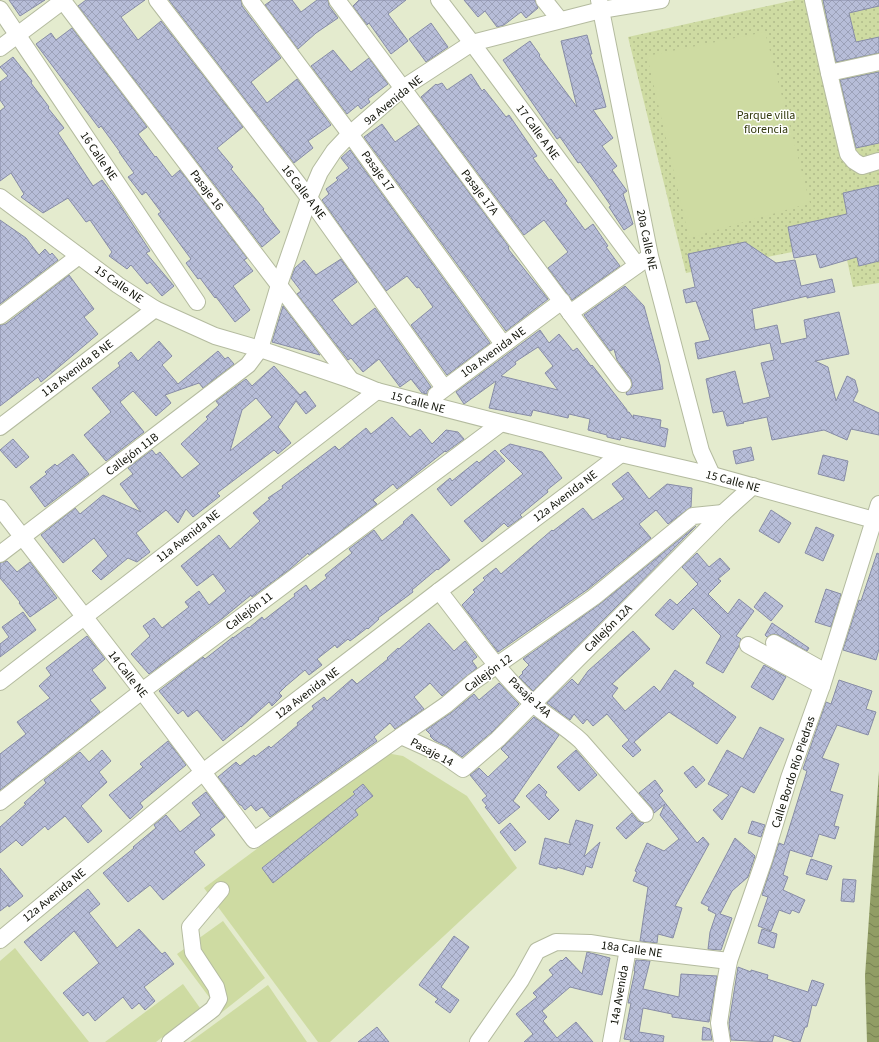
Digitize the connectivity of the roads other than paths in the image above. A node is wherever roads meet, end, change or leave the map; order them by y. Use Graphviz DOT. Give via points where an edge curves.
graph roads {
  1 [pos="157,0"];
  2 [pos="250,0"];
  3 [pos="337,0"];
  4 [pos="439,0"];
  5 [pos="544,0"];
  6 [pos="661,0"];
  7 [pos="813,0"];
  8 [pos="63,1"];
  9 [pos="598,3"];
  10 [pos="0,9"];
  11 [pos="560,20"];
  12 [pos="18,36"];
  13 [pos="472,43"];
  14 [pos="0,48"];
  15 [pos="879,62"];
  16 [pos="828,73"];
  17 [pos="403,88"];
  18 [pos="350,134"];
  19 [pos="879,161"];
  20 [pos="0,184"];
  21 [pos="309,198"];
  22 [pos="3,204"];
  23 [pos="79,256"];
  24 [pos="650,256"];
  25 [pos="637,265"];
  26 [pos="279,286"];
  27 [pos="197,302"];
  28 [pos="566,307"];
  29 [pos="155,309"];
  30 [pos="0,316"];
  31 [pos="504,344"];
  32 [pos="260,349"];
  33 [pos="351,380"];
  34 [pos="623,384"];
  35 [pos="444,388"];
  36 [pos="377,391"];
  37 [pos="425,405"];
  38 [pos="500,424"];
  39 [pos="0,427"];
  40 [pos="621,454"];
  41 [pos="712,475"];
  42 [pos="753,486"];
  43 [pos="879,504"];
  44 [pos="0,508"];
  45 [pos="723,513"];
  46 [pos="874,520"];
  47 [pos="22,538"];
  48 [pos="0,554"];
  49 [pos="439,591"];
  50 [pos="83,617"];
  51 [pos="774,643"];
  52 [pos="748,645"];
  53 [pos="497,666"];
  54 [pos="824,679"];
  55 [pos="0,682"];
  56 [pos="142,691"];
  57 [pos="533,704"];
  58 [pos="401,736"];
  59 [pos="463,769"];
  60 [pos="203,772"];
  61 [pos="0,802"];
  62 [pos="645,814"];
  63 [pos="254,840"];
  64 [pos="221,890"];
  65 [pos="0,940"];
  66 [pos="628,949"];
  67 [pos="730,961"];
  68 [pos="170,1042"];
  69 [pos="478,1042"];
  70 [pos="611,1042"];
  71 [pos="722,1042"];
  1 -- 21 [label="street, 16 Calle A NE"];
  2 -- 18 [label="street, Pasaje 17"];
  3 -- 17 [label="street, Pasaje 17A"];
  4 -- 13 [label="street, 17 Calle A NE"];
  5 -- 11 [label="street"];
  6 -- 9 [label="street, 9a Avenida NE"];
  7 -- 16 [label="street"];
  8 -- 12 [label="street"];
  8 -- 26 [label="street, Pasaje 16"];
  9 -- 11 [label="street, 9a Avenida NE"];
  9 -- 24 [label="street, 20a Calle NE"];
  10 -- 12 [label="street, 16 Calle NE"];
  11 -- 13 [label="street, 9a Avenida NE"];
  12 -- 14 [label="street"];
  12 -- 27 [label="street, 16 Calle NE"];
  13 -- 17 [label="street, 9a Avenida NE"];
  13 -- 25 [label="street, 17 Calle A NE"];
  15 -- 16 [label="street"];
  16 -- 19 [label="street" via="848,154 862,166"];
  17 -- 18 [label="street, 9a Avenida NE"];
  17 -- 28 [label="street, Pasaje 17A"];
  18 -- 21 [label="street, 9a Avenida NE" via="334,151 320,172"];
  18 -- 31 [label="street, Pasaje 17"];
  20 -- 22 [label="street"];
  21 -- 26 [label="street, 9a Avenida NE"];
  21 -- 35 [label="street, 16 Calle A NE"];
  22 -- 23 [label="street, 15 Calle NE"];
  23 -- 29 [label="street, 15 Calle NE"];
  23 -- 30 [label="street"];
  24 -- 25 [label="street, 10a Avenida NE"];
  24 -- 41 [label="street, 20a Calle NE" via="701,451"];
  25 -- 28 [label="street, 10a Avenida NE"];
  26 -- 32 [label="street, 9a Avenida NE"];
  26 -- 33 [label="street, Pasaje 16"];
  28 -- 31 [label="street, 10a Avenida NE"];
  28 -- 34 [label="street, Pasaje 17A"];
  29 -- 32 [label="street, 15 Calle NE" via="214,336"];
  29 -- 39 [label="street, 11a Avenida B NE"];
  31 -- 35 [label="street, 10a Avenida NE"];
  32 -- 33 [label="street, 15 Calle NE"];
  32 -- 47 [label="street, Callejón 11B" via="248,365"];
  33 -- 36 [label="street, 15 Calle NE"];
  35 -- 37 [label="street, 10a Avenida NE"];
  36 -- 37 [label="street, 15 Calle NE"];
  36 -- 50 [label="street, 11a Avenida NE"];
  37 -- 38 [label="street, 15 Calle NE"];
  38 -- 40 [label="street, 15 Calle NE"];
  38 -- 56 [label="street, Callejón 11"];
  40 -- 41 [label="street, 15 Calle NE"];
  40 -- 49 [label="street, 12a Avenida NE"];
  41 -- 42 [label="street, 15 Calle NE"];
  42 -- 45 [label="street, Callejón 12A"];
  42 -- 46 [label="street, 15 Calle NE"];
  43 -- 46 [label="street, Calle Bordo Río Piedras"];
  44 -- 47 [label="street, 14 Calle NE"];
  45 -- 53 [label="street, Callejón 12" via="693,516 594,597"];
  45 -- 57 [label="street, Callejón 12A"];
  46 -- 54 [label="street, Calle Bordo Río Piedras"];
  47 -- 48 [label="street, Callejón 11B"];
  47 -- 50 [label="street, 14 Calle NE"];
  49 -- 53 [label="street, Pasaje 14A"];
  49 -- 60 [label="street, 12a Avenida NE"];
  50 -- 55 [label="street, 11a Avenida NE"];
  50 -- 56 [label="street, 14 Calle NE"];
  51 -- 54 [label="street"];
  52 -- 54 [label="street"];
  53 -- 57 [label="street, Pasaje 14A"];
  53 -- 58 [label="street, Callejón 12"];
  54 -- 67 [label="street, Calle Bordo Río Piedras"];
  56 -- 60 [label="street, 14 Calle NE"];
  56 -- 61 [label="street, Callejón 11"];
  57 -- 59 [label="street, Callejón 12A"];
  57 -- 62 [label="street, Pasaje 14A" via="581,741"];
  58 -- 59 [label="street, Pasaje 14" via="443,755"];
  58 -- 63 [label="street, Callejón 12"];
  60 -- 63 [label="street, 14 Calle NE"];
  60 -- 65 [label="street, 12a Avenida NE"];
  64 -- 68 [label="street" via="190,927 193,952 216,987 219,999 208,1013"];
  66 -- 67 [label="street, 18a Calle NE"];
  66 -- 69 [label="street, 18a Calle NE" via="590,943 556,942 537,952"];
  66 -- 70 [label="street, 14a Avenida"];
  67 -- 71 [label="street, Calle Bordo Río Piedras" via="719,1023"];
}
